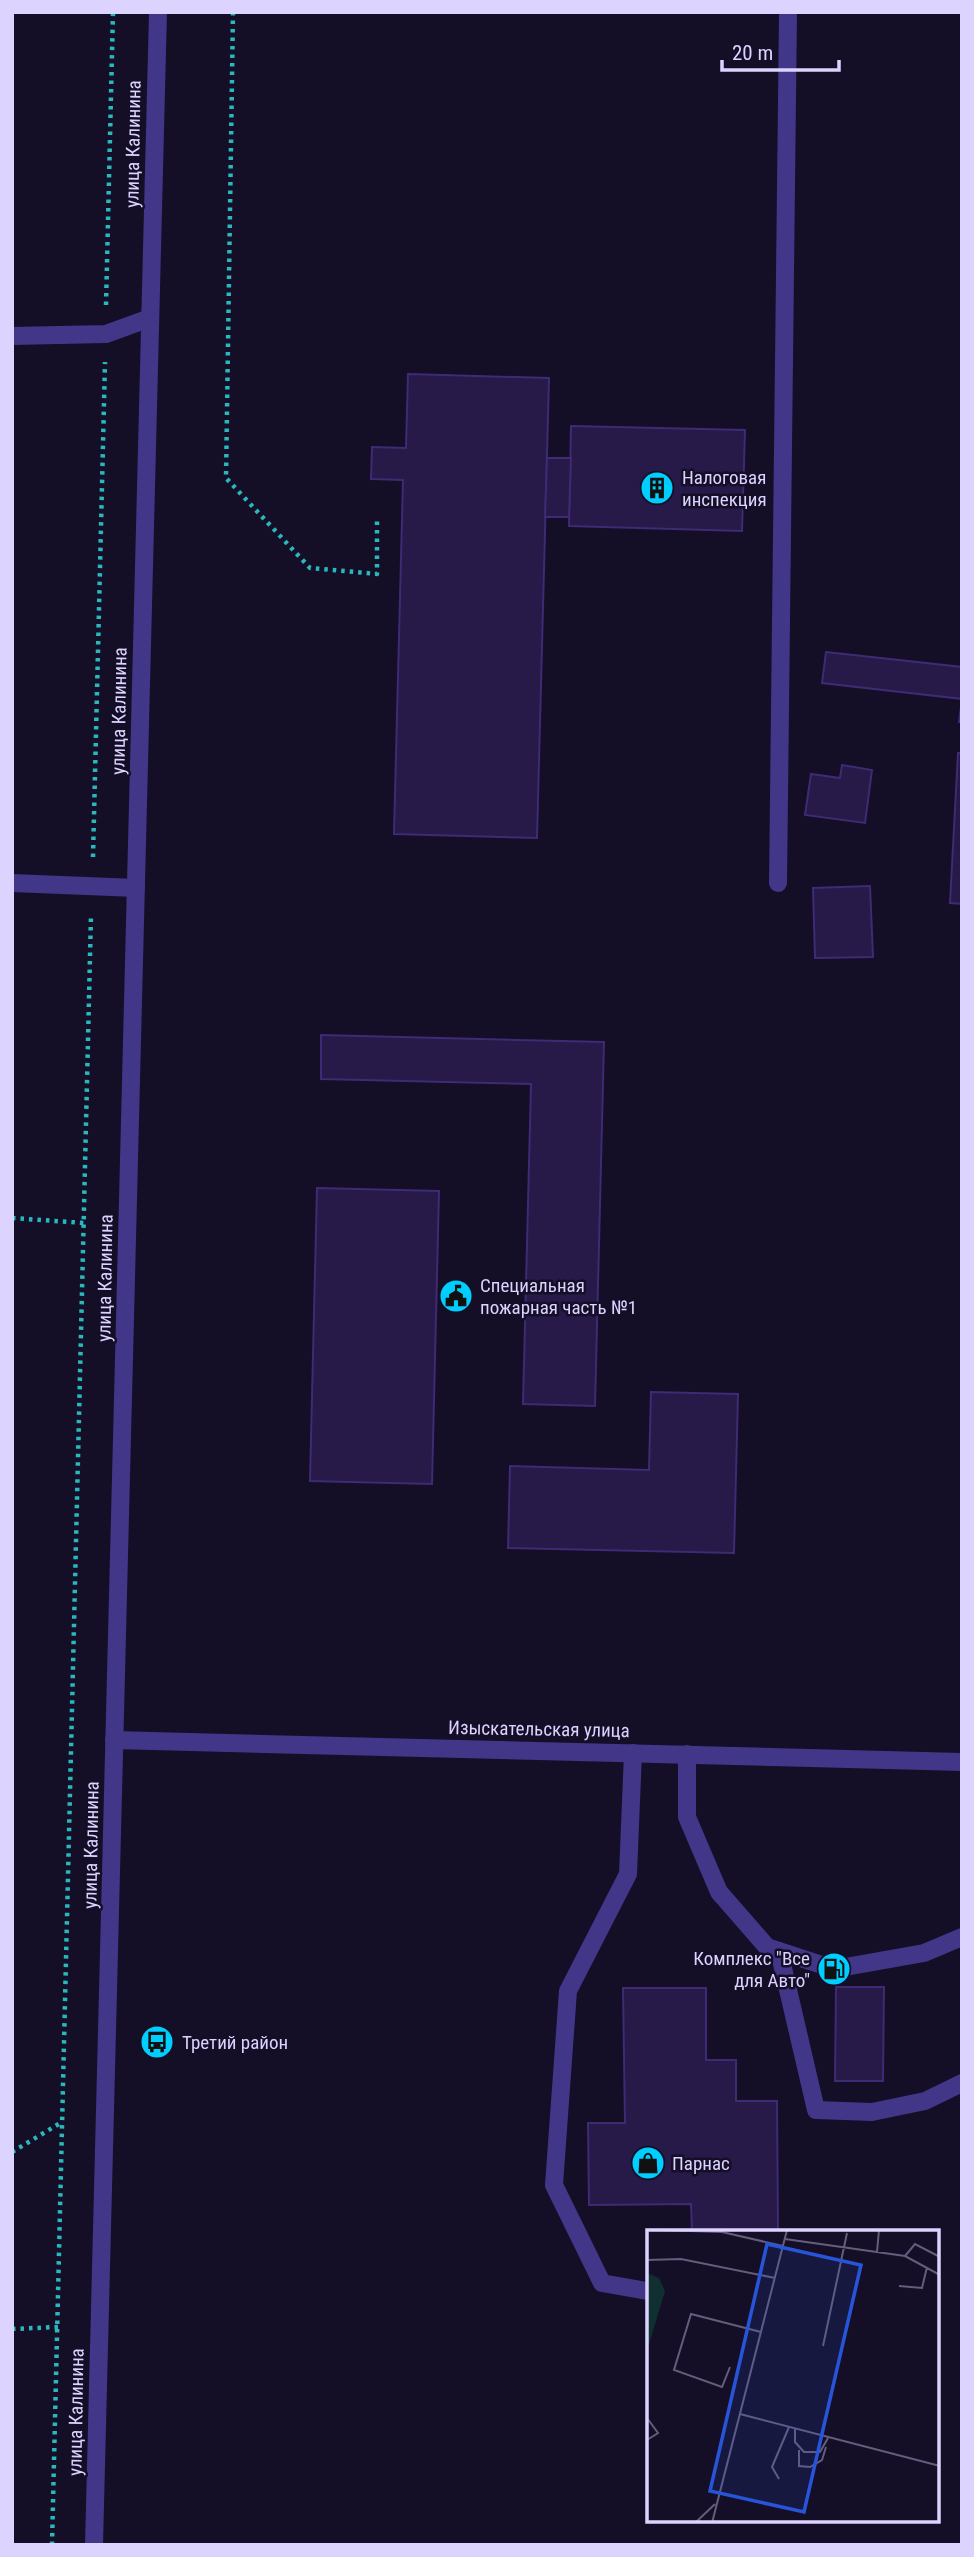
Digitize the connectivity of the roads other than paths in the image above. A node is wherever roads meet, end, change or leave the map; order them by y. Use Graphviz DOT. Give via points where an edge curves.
graph roads {
  1 [pos="158,12"];
  2 [pos="788,12"];
  3 [pos="150,317"];
  4 [pos="12,336"];
  5 [pos="12,883"];
  6 [pos="778,883"];
  7 [pos="136,888"];
  8 [pos="114,1740"];
  9 [pos="633,1753"];
  10 [pos="687,1754"];
  11 [pos="962,1762"];
  12 [pos="962,1937"];
  13 [pos="779,1951"];
  14 [pos="962,2083"];
  15 [pos="647,2291"];
  16 [pos="94,2545"];
  1 -- 3 [label="street, улица Калинина"];
  2 -- 6 [label="street"];
  3 -- 4 [label="street" via="106,334"];
  3 -- 7 [label="street, улица Калинина"];
  5 -- 7 [label="street"];
  7 -- 8 [label="street, улица Калинина"];
  8 -- 9 [label="street, Изыскательская улица"];
  8 -- 16 [label="street, улица Калинина"];
  9 -- 10 [label="street, Изыскательская улица"];
  9 -- 15 [label="street" via="628,1874 568,1991 554,2185 602,2283"];
  10 -- 11 [label="street, Изыскательская улица"];
  10 -- 13 [label="street" via="687,1817 719,1892 767,1947"];
  12 -- 13 [label="street" via="924,1953 834,1969"];
  13 -- 14 [label="street" via="816,2110 872,2112 925,2101"];
}
